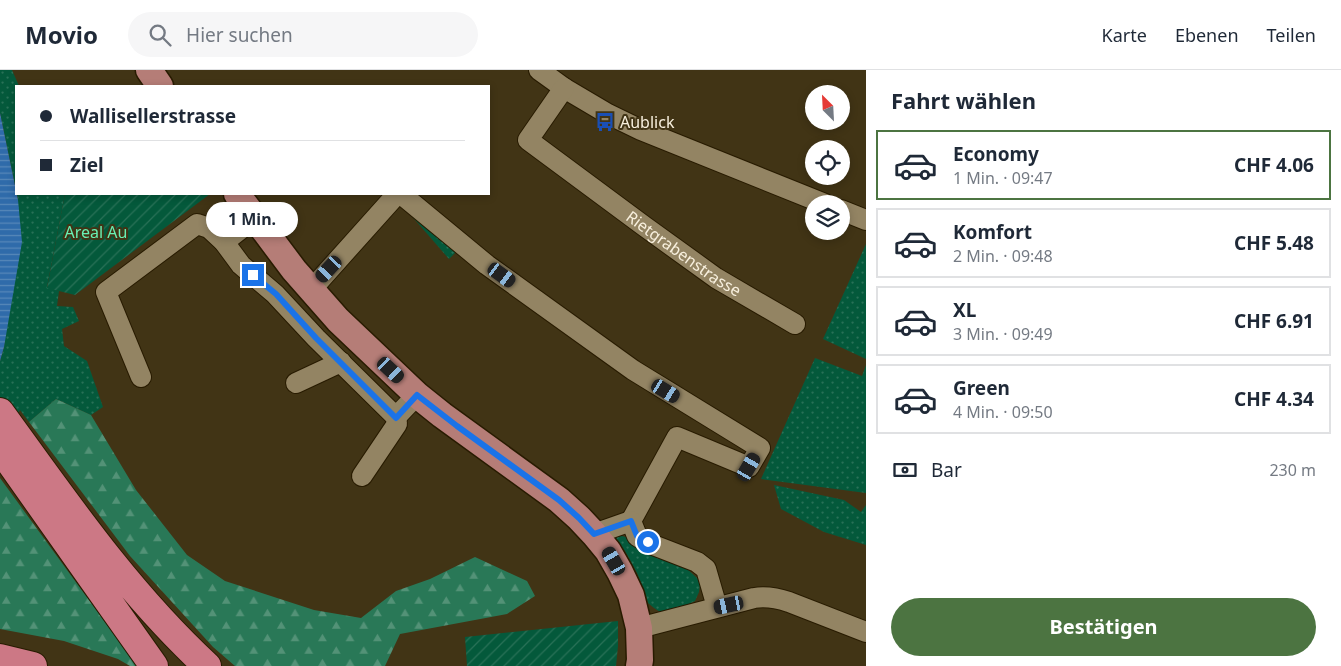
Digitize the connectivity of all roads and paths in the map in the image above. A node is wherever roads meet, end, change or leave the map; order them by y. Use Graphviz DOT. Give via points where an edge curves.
graph roads {
  1 [pos="149,70"];
  2 [pos="539,70"];
  3 [pos="159,85"];
  4 [pos="564,88"];
  5 [pos="238,195"];
  6 [pos="396,195"];
  7 [pos="402,195"];
  8 [pos="805,196"];
  9 [pos="850,214"];
  10 [pos="255,218"];
  11 [pos="866,220"];
  12 [pos="224,242"];
  13 [pos="311,290"];
  14 [pos="795,324"];
  15 [pos="341,362"];
  16 [pos="141,377"];
  17 [pos="296,383"];
  18 [pos="417,395"];
  19 [pos="3,416"];
  20 [pos="396,418"];
  21 [pos="0,448"];
  22 [pos="362,476"];
  23 [pos="631,521"];
  24 [pos="594,534"];
  25 [pos="717,607"];
  26 [pos="639,628"];
  27 [pos="866,632"];
  28 [pos="0,658"];
  29 [pos="32,666"];
  30 [pos="154,666"];
  31 [pos="206,666"];
  32 [pos="639,666"];
  1 -- 3 [label="main road"];
  2 -- 4 [label="street"];
  4 -- 8 [label="street" via="641,130"];
  4 -- 14 [label="street, Rietgrabenstrasse" via="528,140 716,278"];
  5 -- 10 [label="main road"];
  6 -- 13 [label="street"];
  7 -- 23 [label="street" via="487,264 633,370 760,448 749,467 677,438"];
  9 -- 11 [label="street"];
  10 -- 12 [label="street"];
  10 -- 13 [label="main road"];
  12 -- 15 [label="street" via="241,265 276,294"];
  12 -- 16 [label="street" via="209,228 197,224 106,292"];
  13 -- 18 [label="main road"];
  15 -- 17 [label="street"];
  15 -- 20 [label="street"];
  18 -- 20 [label="street"];
  18 -- 24 [label="main road" via="559,500"];
  19 -- 31 [label="highway" via="116,568"];
  20 -- 22 [label="street" via="397,424"];
  21 -- 30 [label="highway"];
  23 -- 24 [label="street"];
  23 -- 25 [label="street" via="637,536 697,562 706,570"];
  24 -- 26 [label="main road" via="620,572 631,595"];
  25 -- 26 [label="street"];
  25 -- 27 [label="street" via="754,598 778,598"];
  26 -- 32 [label="main road"];
  28 -- 29 [label="highway"];
}
